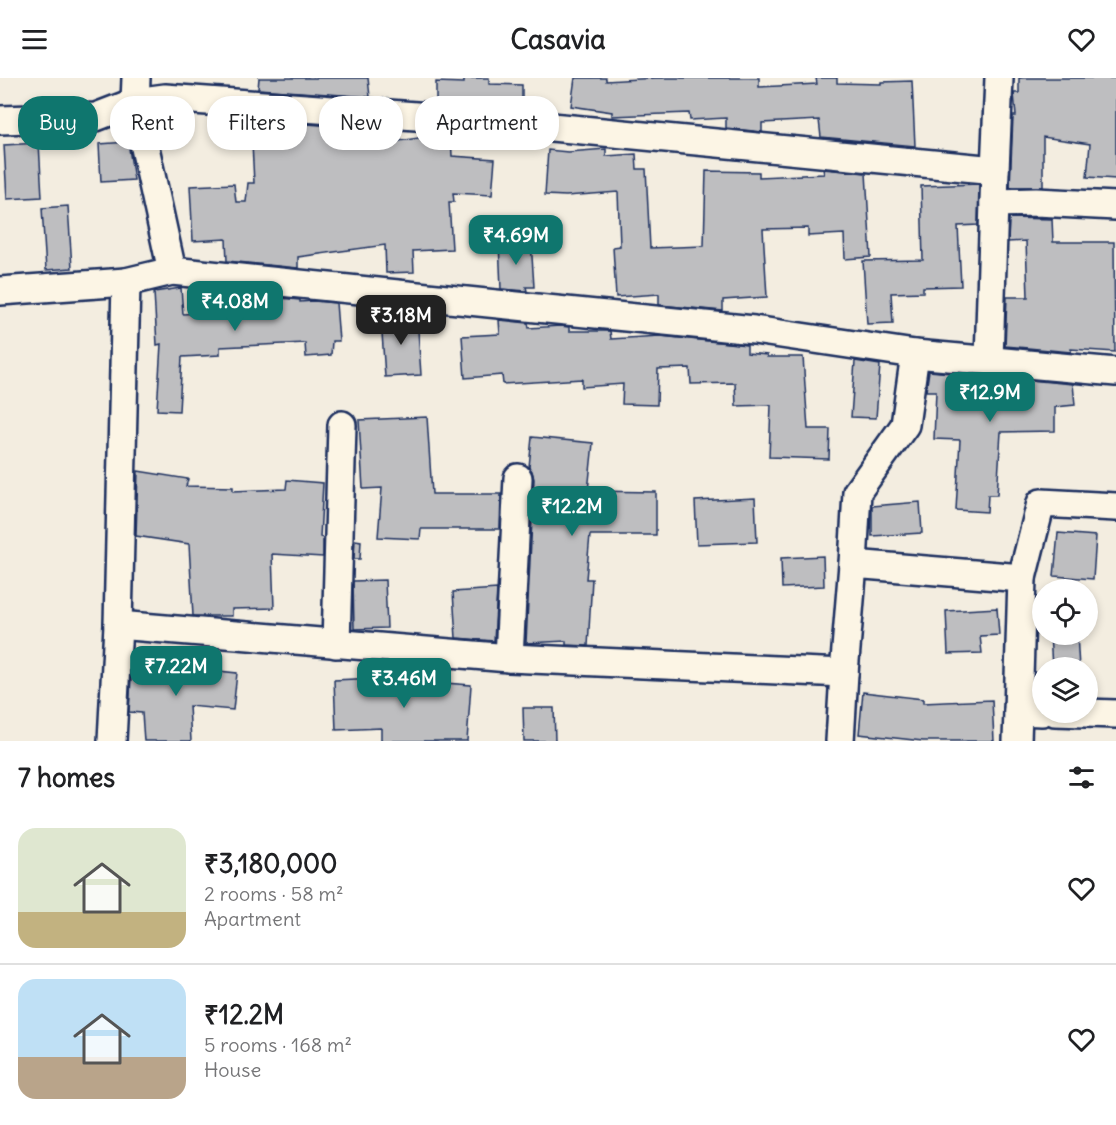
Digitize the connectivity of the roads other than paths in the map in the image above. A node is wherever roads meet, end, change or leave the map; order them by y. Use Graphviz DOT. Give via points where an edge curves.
graph roads {
  1 [pos="999,78"];
  2 [pos="136,90"];
  3 [pos="0,120"];
  4 [pos="995,170"];
  5 [pos="994,204"];
  6 [pos="1116,206"];
  7 [pos="172,271"];
  8 [pos="126,282"];
  9 [pos="0,291"];
  10 [pos="915,354"];
  11 [pos="989,360"];
  12 [pos="1116,372"];
  13 [pos="342,425"];
  14 [pos="518,477"];
  15 [pos="1116,507"];
  16 [pos="853,564"];
  17 [pos="1022,578"];
  18 [pos="118,625"];
  19 [pos="336,644"];
  20 [pos="509,658"];
  21 [pos="844,673"];
  22 [pos="1030,712"];
  23 [pos="1098,713"];
  24 [pos="1116,714"];
  25 [pos="112,741"];
  26 [pos="840,741"];
  27 [pos="1017,741"];
  1 -- 4 [label="street"];
  2 -- 3 [label="street" via="96,117"];
  2 -- 4 [label="street" via="165,98 500,122"];
  2 -- 7 [label="street"];
  4 -- 5 [label="street"];
  5 -- 6 [label="street"];
  5 -- 11 [label="street"];
  7 -- 8 [label="street"];
  7 -- 10 [label="street" via="754,330"];
  8 -- 9 [label="street"];
  8 -- 18 [label="street"];
  10 -- 11 [label="street"];
  10 -- 16 [label="street" via="905,425 857,492"];
  11 -- 12 [label="street"];
  13 -- 19 [label="street"];
  14 -- 20 [label="street"];
  15 -- 17 [label="street" via="1041,503"];
  16 -- 17 [label="street"];
  16 -- 21 [label="street"];
  17 -- 22 [label="street"];
  18 -- 19 [label="street"];
  18 -- 25 [label="street"];
  19 -- 20 [label="street"];
  20 -- 21 [label="street"];
  21 -- 26 [label="street"];
  22 -- 27 [label="street"];
  23 -- 24 [label="street"];
}
